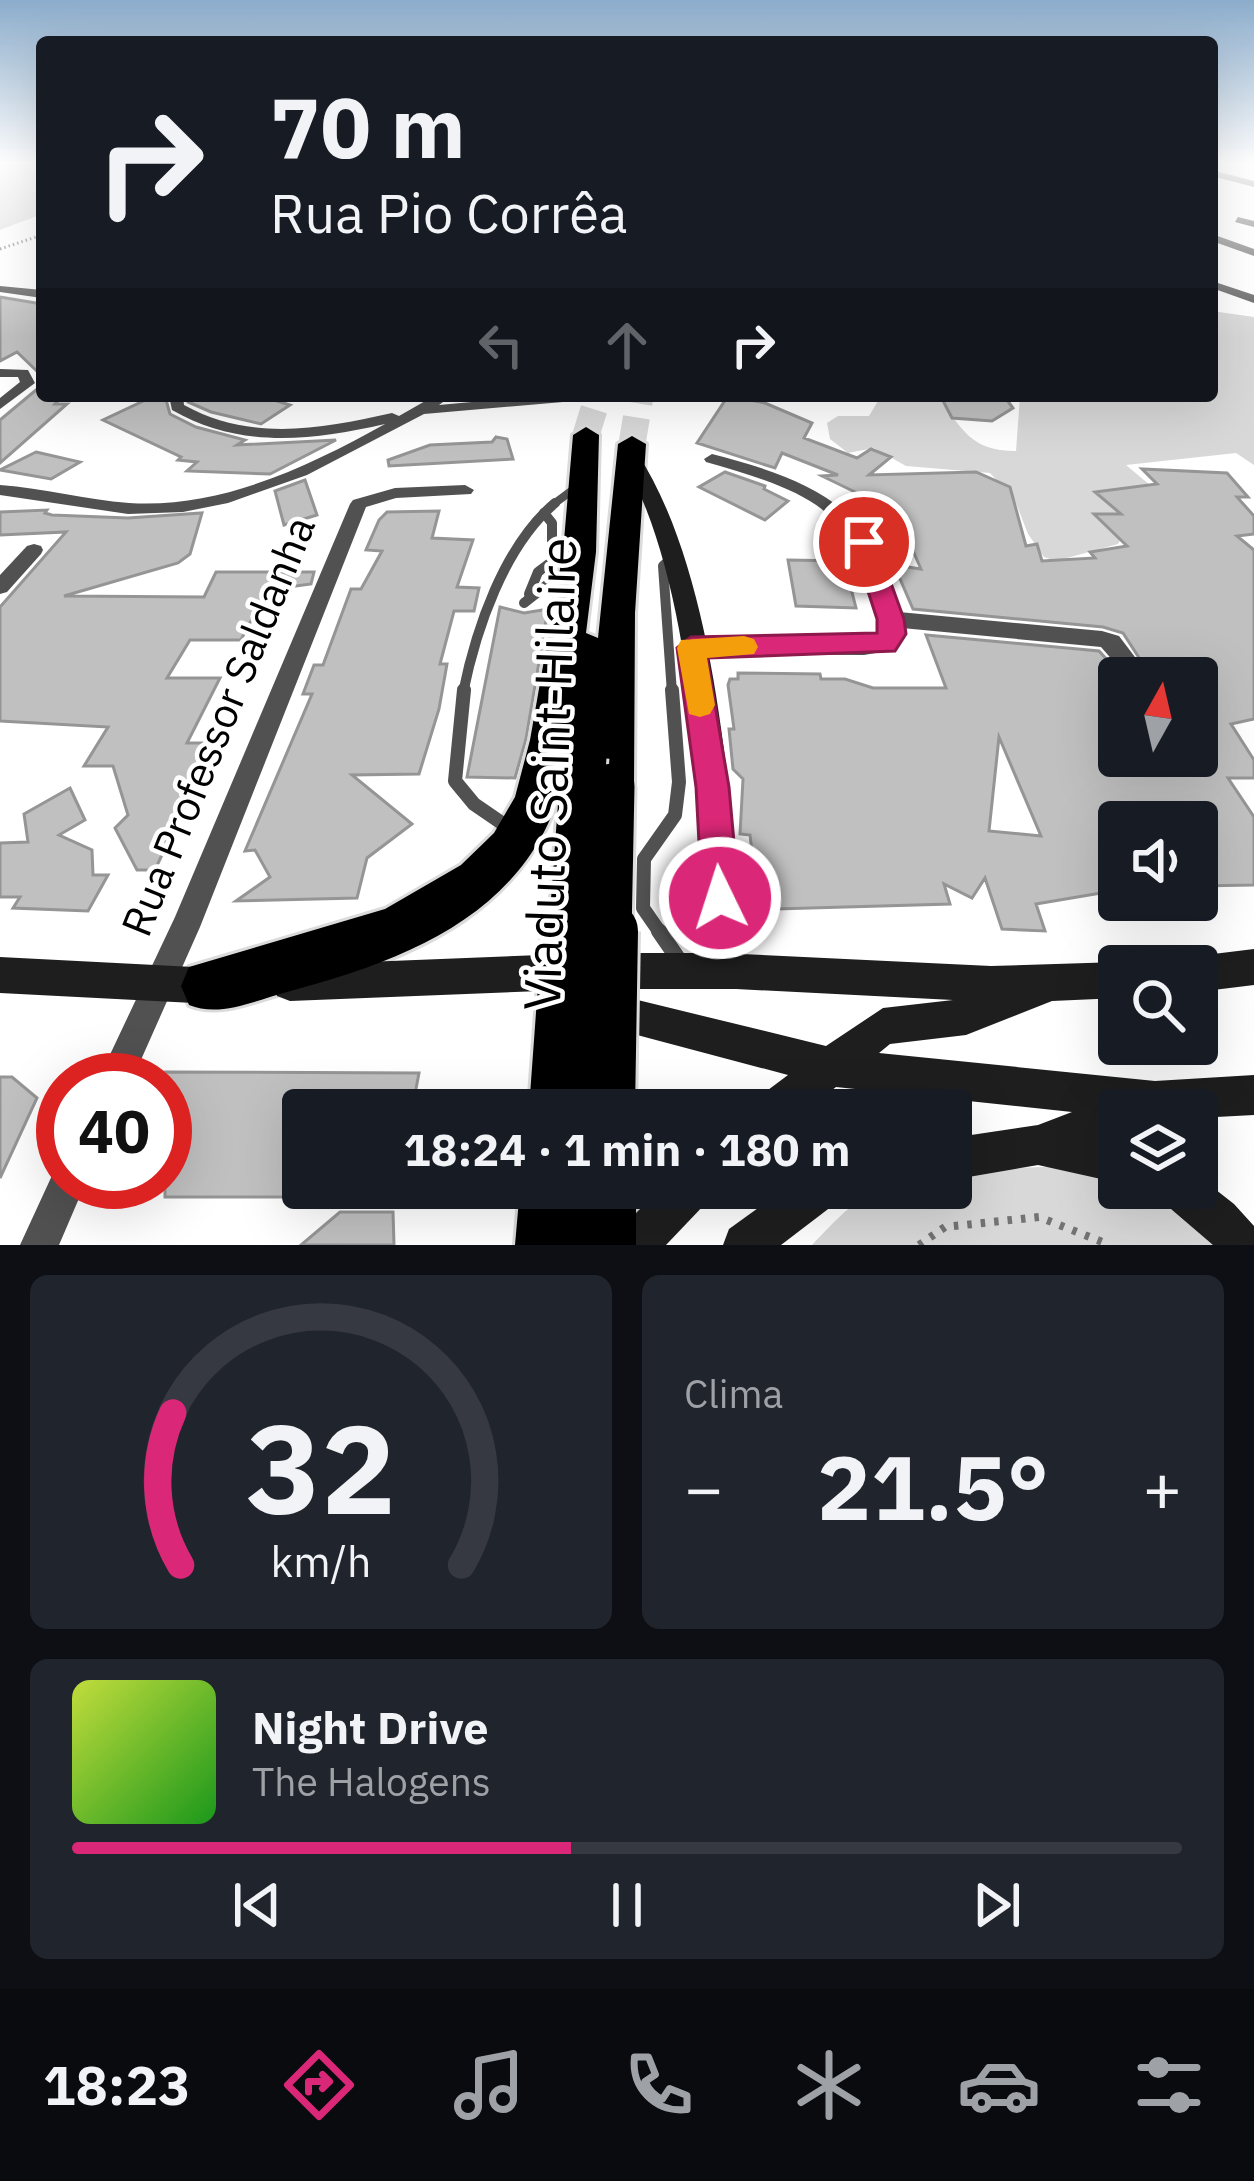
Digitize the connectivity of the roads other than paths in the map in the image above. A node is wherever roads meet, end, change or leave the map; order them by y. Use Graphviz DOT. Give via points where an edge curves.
graph roads {
  1 [pos="1218,239"];
  2 [pos="1250,247"];
  3 [pos="1218,288"];
  4 [pos="0,289"];
  5 [pos="36,293"];
  6 [pos="1254,299"];
  7 [pos="0,373"];
  8 [pos="177,402"];
  9 [pos="434,402"];
  10 [pos="522,402"];
  11 [pos="0,405"];
  12 [pos="418,412"];
  13 [pos="586,435"];
  14 [pos="631,451"];
  15 [pos="712,459"];
  16 [pos="0,490"];
  17 [pos="465,490"];
  18 [pos="558,537"];
  19 [pos="34,550"];
  20 [pos="674,556"];
  21 [pos="0,587"];
  22 [pos="526,601"];
  23 [pos="891,619"];
  24 [pos="691,648"];
  25 [pos="1123,657"];
  26 [pos="597,772"];
  27 [pos="540,838"];
  28 [pos="644,859"];
  29 [pos="555,904"];
  30 [pos="643,908"];
  31 [pos="1254,967"];
  32 [pos="684,968"];
  33 [pos="724,970"];
  34 [pos="1218,971"];
  35 [pos="0,976"];
  36 [pos="438,977"];
  37 [pos="160,982"];
  38 [pos="1098,982"];
  39 [pos="208,986"];
  40 [pos="1046,986"];
  41 [pos="547,994"];
  42 [pos="127,1053"];
  43 [pos="832,1067"];
  44 [pos="540,1089"];
  45 [pos="560,1089"];
  46 [pos="605,1089"];
  47 [pos="802,1089"];
  48 [pos="1254,1095"];
  49 [pos="1218,1099"];
  50 [pos="1098,1103"];
  51 [pos="1098,1122"];
  52 [pos="1038,1145"];
  53 [pos="972,1156"];
  54 [pos="1098,1158"];
  55 [pos="56,1209"];
  56 [pos="530,1209"];
  57 [pos="551,1209"];
  58 [pos="604,1209"];
  59 [pos="671,1209"];
  60 [pos="793,1209"];
  61 [pos="1206,1209"];
  62 [pos="39,1245"];
  63 [pos="527,1245"];
  64 [pos="548,1245"];
  65 [pos="603,1245"];
  66 [pos="636,1245"];
  67 [pos="745,1245"];
  68 [pos="1242,1245"];
  1 -- 2 [label="street"];
  3 -- 6 [label="street"];
  4 -- 5 [label="street"];
  7 -- 11 [label="street" via="23,374 28,383"];
  8 -- 12 [label="street" via="199,423 284,436"];
  9 -- 12 [label="street"];
  10 -- 12 [label="street"];
  12 -- 16 [label="street" via="275,480 182,507 116,508"];
  13 -- 18 [label="highway" via="581,484"];
  14 -- 20 [label="main road"];
  14 -- 26 [label="highway, Viaduto Saint-Hilaire"];
  15 -- 23 [label="street" via="805,488 832,505 864,542"];
  17 -- 37 [label="street, Rua Professor Saldanha" via="395,493 359,504"];
  18 -- 22 [label="lane"];
  18 -- 26 [label="highway, Viaduto Saint-Hilaire"];
  18 -- 27 [label="highway" via="548,764 533,810"];
  18 -- 27 [label="lane" via="482,621 455,742 455,781 474,803"];
  19 -- 21 [label="street"];
  20 -- 24 [label="main road"];
  20 -- 28 [label="lane" via="663,566 679,782 675,815"];
  23 -- 24 [label="street" via="890,639 876,646"];
  23 -- 25 [label="street" via="1102,639"];
  24 -- 33 [label="main road" via="712,787"];
  26 -- 45 [label="highway, Viaduto Saint-Hilaire, bridge"];
  26 -- 46 [label="highway, Viaduto Saint-Hilaire, bridge"];
  27 -- 28 [label="lane"];
  27 -- 39 [label="highway" via="431,913 338,951"];
  28 -- 30 [label="lane"];
  29 -- 30 [label="lane"];
  30 -- 32 [label="lane"];
  31 -- 34 [label="main road"];
  32 -- 33 [label="main road"];
  32 -- 36 [label="main road"];
  33 -- 40 [label="main road"];
  35 -- 37 [label="main road"];
  36 -- 39 [label="main road"];
  36 -- 41 [label="main road"];
  37 -- 39 [label="main road"];
  37 -- 42 [label="street, Rua Professor Saldanha"];
  38 -- 40 [label="main road"];
  40 -- 43 [label="main road" via="966,1017 883,1025"];
  41 -- 43 [label="main road"];
  41 -- 44 [label="street"];
  43 -- 47 [label="main road"];
  43 -- 50 [label="main road"];
  48 -- 49 [label="main road"];
  51 -- 52 [label="main road"];
  52 -- 53 [label="main road"];
  52 -- 54 [label="main road"];
  55 -- 62 [label="street"];
  56 -- 63 [label="street"];
  57 -- 64 [label="highway"];
  58 -- 65 [label="highway"];
  59 -- 66 [label="main road"];
  60 -- 67 [label="main road"];
  61 -- 68 [label="main road"];
}
